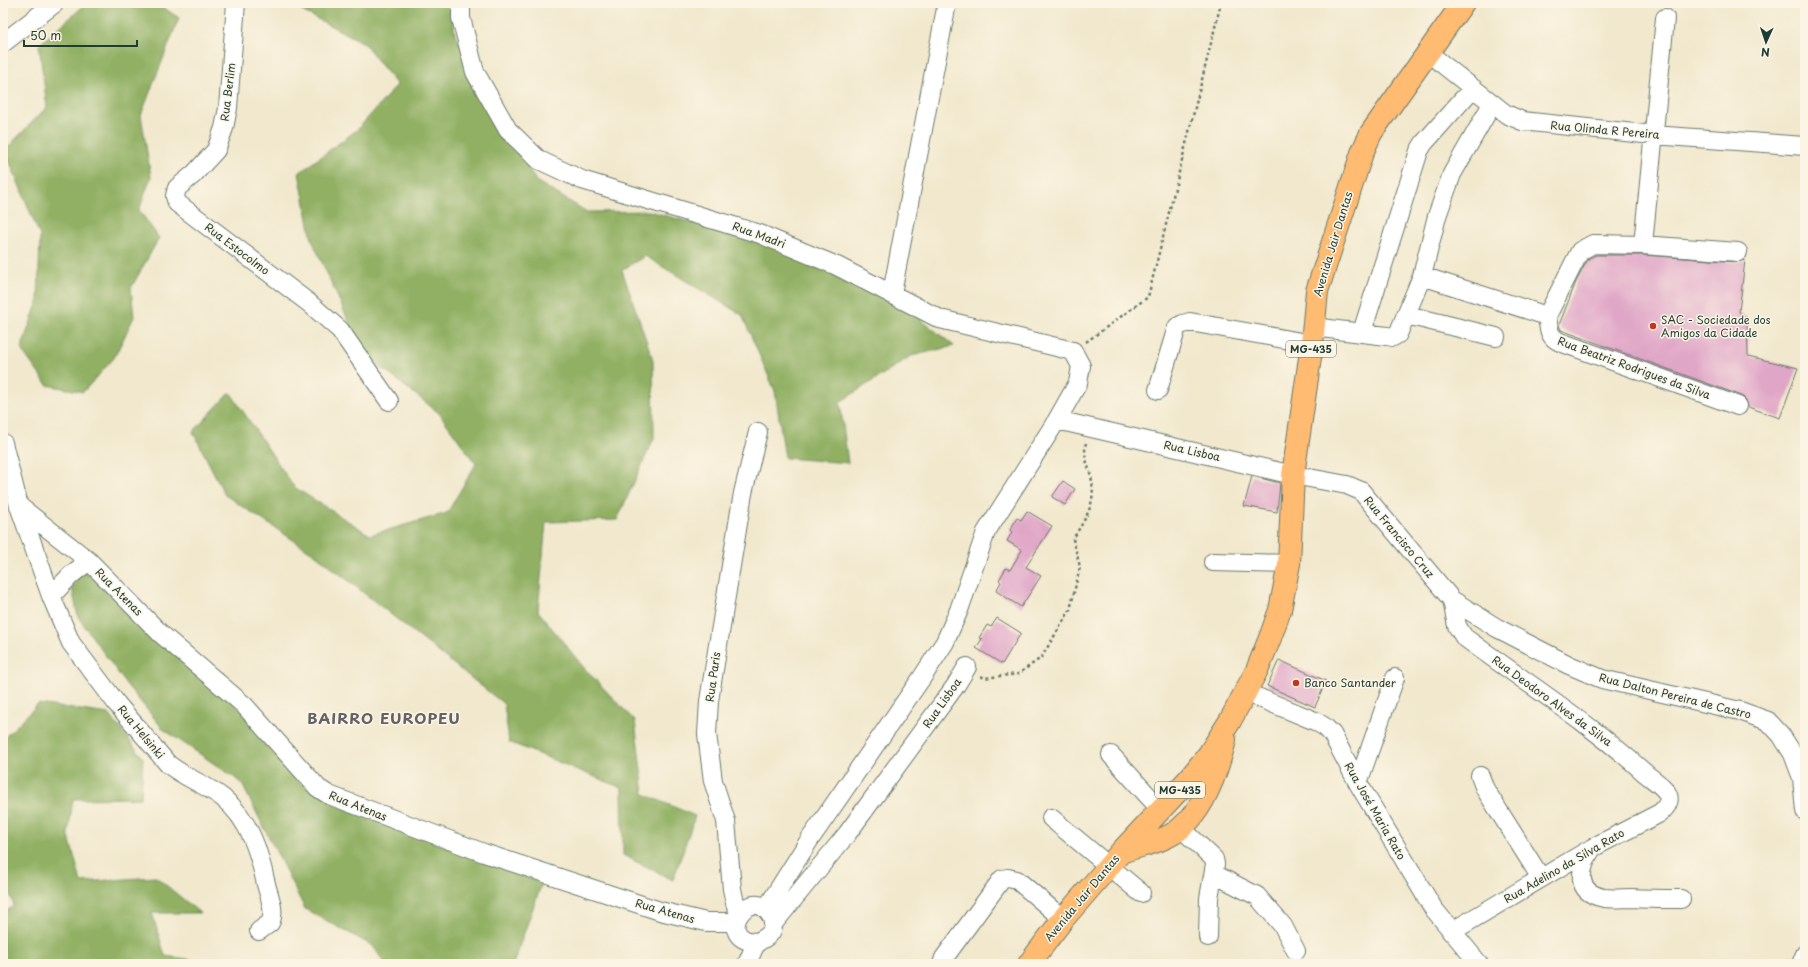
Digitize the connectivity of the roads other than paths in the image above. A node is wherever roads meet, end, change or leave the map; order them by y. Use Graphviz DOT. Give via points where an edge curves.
graph roads {
  1 [pos="54,3"];
  2 [pos="236,3"];
  3 [pos="461,3"];
  4 [pos="947,3"];
  5 [pos="1463,3"];
  6 [pos="1665,18"];
  7 [pos="3,43"];
  8 [pos="1427,52"];
  9 [pos="1472,88"];
  10 [pos="1492,104"];
  11 [pos="1653,135"];
  12 [pos="1805,146"];
  13 [pos="177,188"];
  14 [pos="1643,245"];
  15 [pos="1738,252"];
  16 [pos="1422,276"];
  17 [pos="892,293"];
  18 [pos="1407,315"];
  19 [pos="1547,316"];
  20 [pos="1362,332"];
  21 [pos="1313,335"];
  22 [pos="1496,337"];
  23 [pos="1158,390"];
  24 [pos="389,402"];
  25 [pos="1738,406"];
  26 [pos="1057,420"];
  27 [pos="758,432"];
  28 [pos="3,442"];
  29 [pos="1293,476"];
  30 [pos="19,506"];
  31 [pos="89,562"];
  32 [pos="1213,562"];
  33 [pos="1289,564"];
  34 [pos="51,596"];
  35 [pos="1452,600"];
  36 [pos="967,667"];
  37 [pos="1395,678"];
  38 [pos="1245,692"];
  39 [pos="1230,721"];
  40 [pos="1111,755"];
  41 [pos="1480,776"];
  42 [pos="1358,783"];
  43 [pos="1668,794"];
  44 [pos="1161,810"];
  45 [pos="1805,811"];
  46 [pos="1051,818"];
  47 [pos="1181,828"];
  48 [pos="1592,848"];
  49 [pos="1115,859"];
  50 [pos="1214,874"];
  51 [pos="1540,878"];
  52 [pos="1141,893"];
  53 [pos="1681,899"];
  54 [pos="737,917"];
  55 [pos="769,917"];
  56 [pos="1063,919"];
  57 [pos="259,931"];
  58 [pos="1452,932"];
  59 [pos="1208,937"];
  60 [pos="758,942"];
  61 [pos="1296,951"];
  62 [pos="1805,954"];
  63 [pos="747,964"];
  64 [pos="942,964"];
  65 [pos="1029,964"];
  66 [pos="1479,964"];
  67 [pos="1801,964"];
  1 -- 7 [label="street"];
  2 -- 13 [label="street, Rua Berlim" via="228,108 224,128 216,150"];
  3 -- 17 [label="street, Rua Madri" via="461,18 475,72 508,130 539,160 582,180 760,234 837,266"];
  4 -- 17 [label="street"];
  5 -- 8 [label="main road, Avenida Jair Dantas / MG-435"];
  6 -- 11 [label="street"];
  8 -- 9 [label="street, Rua Olinda R Pereira"];
  8 -- 21 [label="main road, Avenida Jair Dantas / MG-435" via="1384,112 1362,153 1317,291"];
  9 -- 10 [label="street, Rua Olinda R Pereira"];
  9 -- 20 [label="street" via="1418,151"];
  10 -- 11 [label="street, Rua Olinda R Pereira" via="1522,121"];
  10 -- 16 [label="street" via="1452,174"];
  11 -- 12 [label="street, Rua Olinda R Pereira"];
  11 -- 14 [label="street"];
  13 -- 24 [label="street, Rua Estocolmo" via="175,196 180,206 309,303 340,330"];
  14 -- 15 [label="street"];
  14 -- 19 [label="street" via="1593,244 1584,248 1580,251"];
  16 -- 18 [label="street"];
  16 -- 19 [label="street"];
  17 -- 26 [label="street, Rua Madri" via="940,319 1073,351 1080,366 1078,383"];
  18 -- 20 [label="street" via="1396,336"];
  18 -- 22 [label="street"];
  19 -- 25 [label="street, Rua Beatriz Rodrigues da Silva" via="1549,332 1554,340"];
  20 -- 21 [label="street"];
  21 -- 23 [label="street" via="1190,322 1183,324 1177,327"];
  21 -- 29 [label="main road, Avenida Jair Dantas / MG-435"];
  26 -- 29 [label="street, Rua Lisboa"];
  26 -- 55 [label="street, Rua Lisboa" via="986,532 945,642 810,839"];
  27 -- 54 [label="street, Rua Paris" via="743,493 716,651 707,734 714,781 726,820"];
  28 -- 30 [label="street, Rua Helsinki"];
  29 -- 33 [label="main road, Avenida Jair Dantas / MG-435"];
  29 -- 35 [label="street, Rua Francisco Cruz" via="1347,485 1361,491"];
  30 -- 31 [label="street, Rua Atenas"];
  30 -- 34 [label="street, Rua Helsinki"];
  31 -- 34 [label="street" via="71,575"];
  31 -- 54 [label="street, Rua Atenas" via="161,634 244,705 318,788 329,795 484,853 660,911 706,922"];
  32 -- 33 [label="street"];
  33 -- 38 [label="main road, Avenida Jair Dantas / MG-435" via="1280,610 1257,670"];
  34 -- 57 [label="street, Rua Helsinki" via="71,643 117,704 168,764 223,798 244,821 258,848 273,911 270,923"];
  35 -- 43 [label="street, Rua Deodoro Alves da Silva" via="1455,622 1464,636 1624,754"];
  35 -- 45 [label="street, Rua Dalton Pereira de Castro" via="1497,628 1568,665 1602,679 1740,711 1768,721 1793,754 1802,778"];
  36 -- 55 [label="street, Rua Lisboa" via="847,834"];
  37 -- 42 [label="street"];
  38 -- 39 [label="main road, Avenida Jair Dantas / MG-435"];
  38 -- 42 [label="street, Rua José Maria Rato" via="1325,727 1332,734"];
  39 -- 44 [label="main road, Avenida Jair Dantas / MG-435" via="1194,773"];
  39 -- 47 [label="main road, Avenida Jair Dantas" via="1219,763 1197,808"];
  40 -- 44 [label="street"];
  41 -- 51 [label="street"];
  42 -- 58 [label="street, Rua José Maria Rato" via="1432,908"];
  43 -- 48 [label="street, Rua Adelino da Silva Rato" via="1669,800 1660,814"];
  44 -- 49 [label="main road, Avenida Jair Dantas / MG-435"];
  46 -- 49 [label="street"];
  47 -- 49 [label="main road, Avenida Jair Dantas"];
  47 -- 50 [label="street" via="1214,859"];
  48 -- 51 [label="street, Rua Adelino da Silva Rato"];
  48 -- 53 [label="street" via="1581,874 1582,884 1591,893 1604,898"];
  49 -- 52 [label="street"];
  49 -- 56 [label="main road, Avenida Jair Dantas / MG-435"];
  50 -- 59 [label="street" via="1209,898"];
  50 -- 61 [label="street" via="1257,896 1283,926"];
  51 -- 58 [label="street, Rua Adelino da Silva Rato"];
  54 -- 55 [label="street" via="745,908 752,906"];
  54 -- 60 [label="street" via="737,930 742,938 749,942"];
  55 -- 60 [label="street, Rua Lisboa" via="769,936"];
  56 -- 64 [label="street" via="1017,880 1002,879"];
  56 -- 65 [label="main road, Avenida Jair Dantas / MG-435"];
  58 -- 66 [label="street, Rua José Maria Rato"];
  60 -- 63 [label="street, Rua Lisboa"];
  62 -- 67 [label="street"];
}
